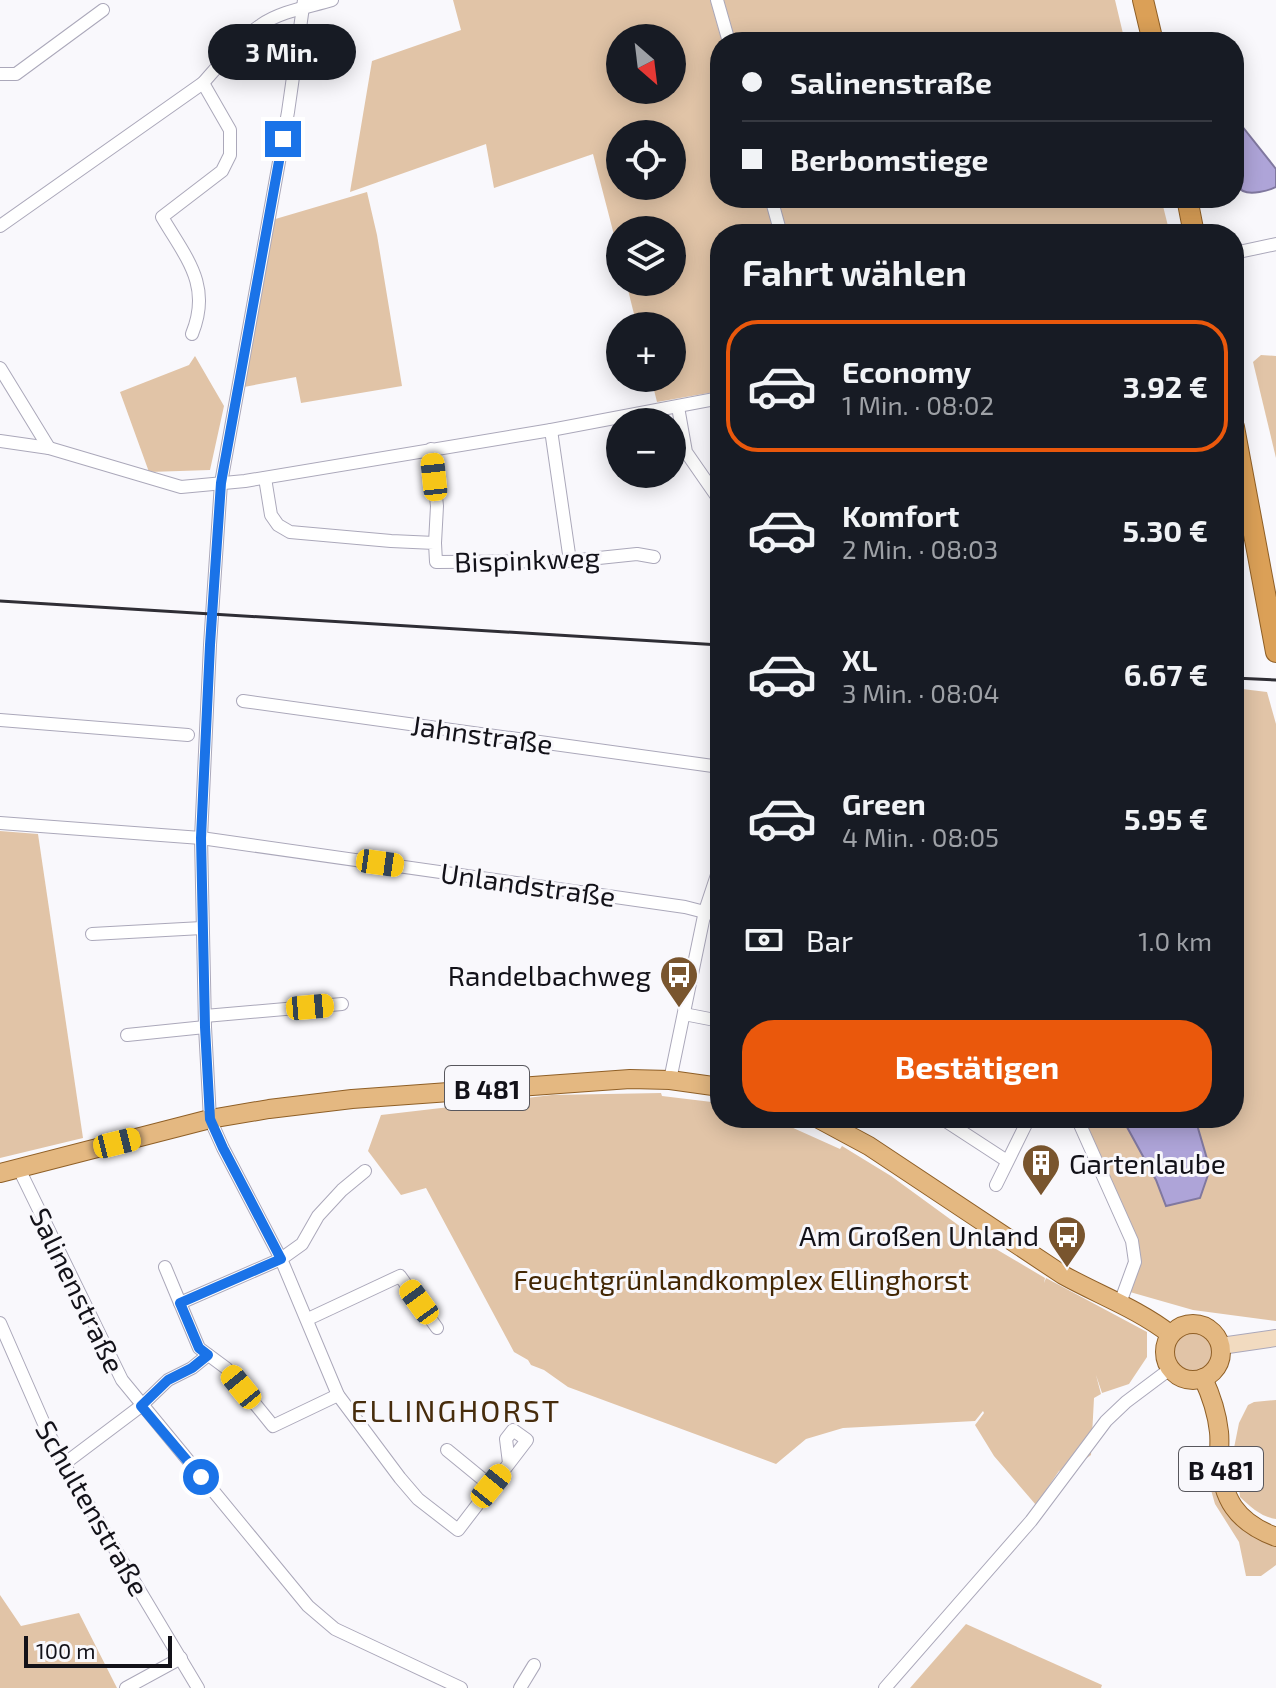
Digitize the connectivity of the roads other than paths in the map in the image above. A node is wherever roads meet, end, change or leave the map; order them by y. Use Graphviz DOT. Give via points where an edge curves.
graph roads {
  1 [pos="332,0"];
  2 [pos="717,0"];
  3 [pos="1143,0"];
  4 [pos="304,4"];
  5 [pos="103,10"];
  6 [pos="726,32"];
  7 [pos="1151,32"];
  8 [pos="0,74"];
  9 [pos="203,83"];
  10 [pos="0,226"];
  11 [pos="1276,244"];
  12 [pos="1244,251"];
  13 [pos="192,334"];
  14 [pos="0,368"];
  15 [pos="710,400"];
  16 [pos="678,407"];
  17 [pos="551,430"];
  18 [pos="0,441"];
  19 [pos="49,448"];
  20 [pos="431,449"];
  21 [pos="265,478"];
  22 [pos="1244,481"];
  23 [pos="221,483"];
  24 [pos="710,487"];
  25 [pos="435,543"];
  26 [pos="654,557"];
  27 [pos="570,561"];
  28 [pos="1276,652"];
  29 [pos="243,701"];
  30 [pos="0,720"];
  31 [pos="188,735"];
  32 [pos="710,766"];
  33 [pos="0,823"];
  34 [pos="201,838"];
  35 [pos="710,896"];
  36 [pos="705,911"];
  37 [pos="710,913"];
  38 [pos="202,928"];
  39 [pos="92,934"];
  40 [pos="342,1004"];
  41 [pos="684,1014"];
  42 [pos="710,1019"];
  43 [pos="205,1022"];
  44 [pos="127,1035"];
  45 [pos="670,1080"];
  46 [pos="710,1086"];
  47 [pos="210,1119"];
  48 [pos="836,1128"];
  49 [pos="956,1128"];
  50 [pos="1024,1128"];
  51 [pos="1081,1128"];
  52 [pos="1007,1161"];
  53 [pos="19,1169"];
  54 [pos="365,1171"];
  55 [pos="0,1173"];
  56 [pos="996,1185"];
  57 [pos="281,1259"];
  58 [pos="165,1267"];
  59 [pos="180,1303"];
  60 [pos="1120,1303"];
  61 [pos="308,1319"];
  62 [pos="0,1323"];
  63 [pos="437,1328"];
  64 [pos="1170,1334"];
  65 [pos="1276,1338"];
  66 [pos="1221,1346"];
  67 [pos="208,1355"];
  68 [pos="1170,1369"];
  69 [pos="1203,1378"];
  70 [pos="338,1395"];
  71 [pos="141,1406"];
  72 [pos="447,1450"];
  73 [pos="509,1463"];
  74 [pos="64,1464"];
  75 [pos="491,1486"];
  76 [pos="1276,1537"];
  77 [pos="181,1658"];
  78 [pos="534,1665"];
  79 [pos="126,1688"];
  80 [pos="198,1688"];
  81 [pos="461,1688"];
  82 [pos="520,1688"];
  83 [pos="885,1688"];
  1 -- 4 [label="street"];
  2 -- 6 [label="street"];
  3 -- 7 [label="highway"];
  4 -- 9 [label="street" via="260,25"];
  4 -- 23 [label="street"];
  5 -- 8 [label="street" via="16,74"];
  9 -- 10 [label="street"];
  9 -- 13 [label="street" via="230,130 230,155 222,171 162,217 198,282 201,304"];
  11 -- 12 [label="street"];
  14 -- 19 [label="street"];
  15 -- 16 [label="street"];
  16 -- 17 [label="street"];
  16 -- 24 [label="street" via="686,452"];
  17 -- 20 [label="street"];
  17 -- 27 [label="street"];
  18 -- 19 [label="street"];
  19 -- 23 [label="street" via="181,487"];
  20 -- 21 [label="street"];
  20 -- 25 [label="street"];
  21 -- 23 [label="street"];
  21 -- 25 [label="street, Bispinkweg" via="271,515 290,532"];
  22 -- 28 [label="highway"];
  23 -- 34 [label="street"];
  25 -- 27 [label="street, Bispinkweg" via="436,562"];
  26 -- 27 [label="street, Bispinkweg"];
  29 -- 32 [label="street, Jahnstraße"];
  30 -- 31 [label="street"];
  33 -- 34 [label="street, Unlandstraße"];
  34 -- 36 [label="street, Unlandstraße"];
  34 -- 38 [label="street"];
  35 -- 36 [label="street"];
  36 -- 37 [label="street, Unlandstraße"];
  36 -- 41 [label="street"];
  38 -- 39 [label="street"];
  38 -- 43 [label="street"];
  40 -- 43 [label="street"];
  41 -- 42 [label="street"];
  41 -- 45 [label="street"];
  43 -- 44 [label="street"];
  43 -- 47 [label="street"];
  45 -- 46 [label="main road, B 481"];
  45 -- 47 [label="main road, B 481" via="596,1080 352,1099"];
  47 -- 53 [label="main road, B 481"];
  47 -- 57 [label="street"];
  48 -- 60 [label="main road" via="1055,1270"];
  49 -- 52 [label="street"];
  50 -- 52 [label="street"];
  51 -- 60 [label="street" via="1132,1241 1135,1262"];
  52 -- 56 [label="street"];
  53 -- 55 [label="main road, B 481"];
  53 -- 71 [label="street, Salinenstraße" via="122,1380"];
  54 -- 57 [label="street" via="318,1216 302,1244"];
  57 -- 59 [label="street"];
  57 -- 61 [label="street"];
  58 -- 59 [label="street"];
  59 -- 67 [label="street" via="199,1348"];
  60 -- 64 [label="main road"];
  61 -- 63 [label="street" via="400,1276"];
  61 -- 70 [label="street"];
  62 -- 74 [label="street, Schultenstraße"];
  64 -- 66 [label="main road" via="1188,1323 1199,1324 1217,1336"];
  64 -- 68 [label="main road" via="1164,1355"];
  65 -- 66 [label="main road"];
  66 -- 69 [label="main road" via="1216,1368"];
  67 -- 70 [label="street" via="226,1368 273,1426"];
  67 -- 71 [label="street" via="168,1380"];
  68 -- 69 [label="main road" via="1181,1378"];
  68 -- 83 [label="street" via="1106,1421 1031,1521"];
  69 -- 76 [label="main road, B 481" via="1215,1409 1228,1499 1258,1530"];
  70 -- 75 [label="street" via="418,1499 458,1530"];
  71 -- 74 [label="street"];
  71 -- 81 [label="street, Salinenstraße" via="308,1606 335,1629"];
  72 -- 75 [label="street"];
  73 -- 75 [label="street"];
  74 -- 77 [label="street, Schultenstraße"];
  77 -- 79 [label="street"];
  77 -- 80 [label="street, Schultenstraße"];
  78 -- 82 [label="street"];
}
